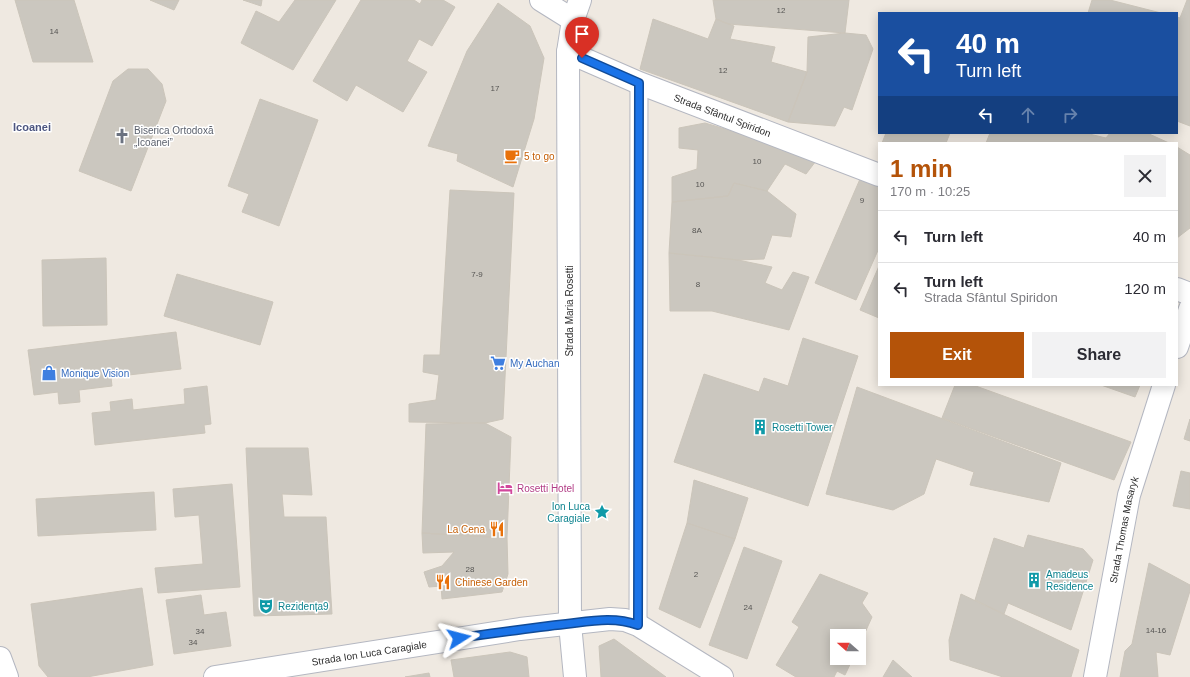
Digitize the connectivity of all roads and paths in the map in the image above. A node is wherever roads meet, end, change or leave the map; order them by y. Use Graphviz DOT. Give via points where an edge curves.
graph roads {
  1 [pos="541,0"];
  2 [pos="580,0"];
  3 [pos="573,20"];
  4 [pos="568,52"];
  5 [pos="639,83"];
  6 [pos="878,174"];
  7 [pos="1178,289"];
  8 [pos="1190,294"];
  9 [pos="1190,309"];
  10 [pos="1178,345"];
  11 [pos="1164,386"];
  12 [pos="570,624"];
  13 [pos="638,625"];
  14 [pos="0,658"];
  15 [pos="7,677"];
  16 [pos="215,677"];
  17 [pos="575,677"];
  18 [pos="722,677"];
  19 [pos="1095,677"];
  1 -- 3 [label="street"];
  2 -- 3 [label="street, Strada Maria Rosetti"];
  3 -- 4 [label="street, Strada Maria Rosetti"];
  4 -- 5 [label="street, Strada Sfântul Spiridon"];
  4 -- 12 [label="street, Strada Maria Rosetti"];
  5 -- 6 [label="street, Strada Sfântul Spiridon"];
  5 -- 13 [label="lane"];
  7 -- 8 [label="street"];
  9 -- 10 [label="street"];
  11 -- 19 [label="street, Strada Thomas Masaryk" via="1129,495"];
  12 -- 13 [label="street, Strada Ion Luca Caragiale" via="610,619 625,620"];
  12 -- 16 [label="street, Strada Ion Luca Caragiale" via="520,629"];
  12 -- 17 [label="street, Strada Maria Rosetti"];
  13 -- 18 [label="street, Strada Ion Luca Caragiale"];
  14 -- 15 [label="street"];
}
